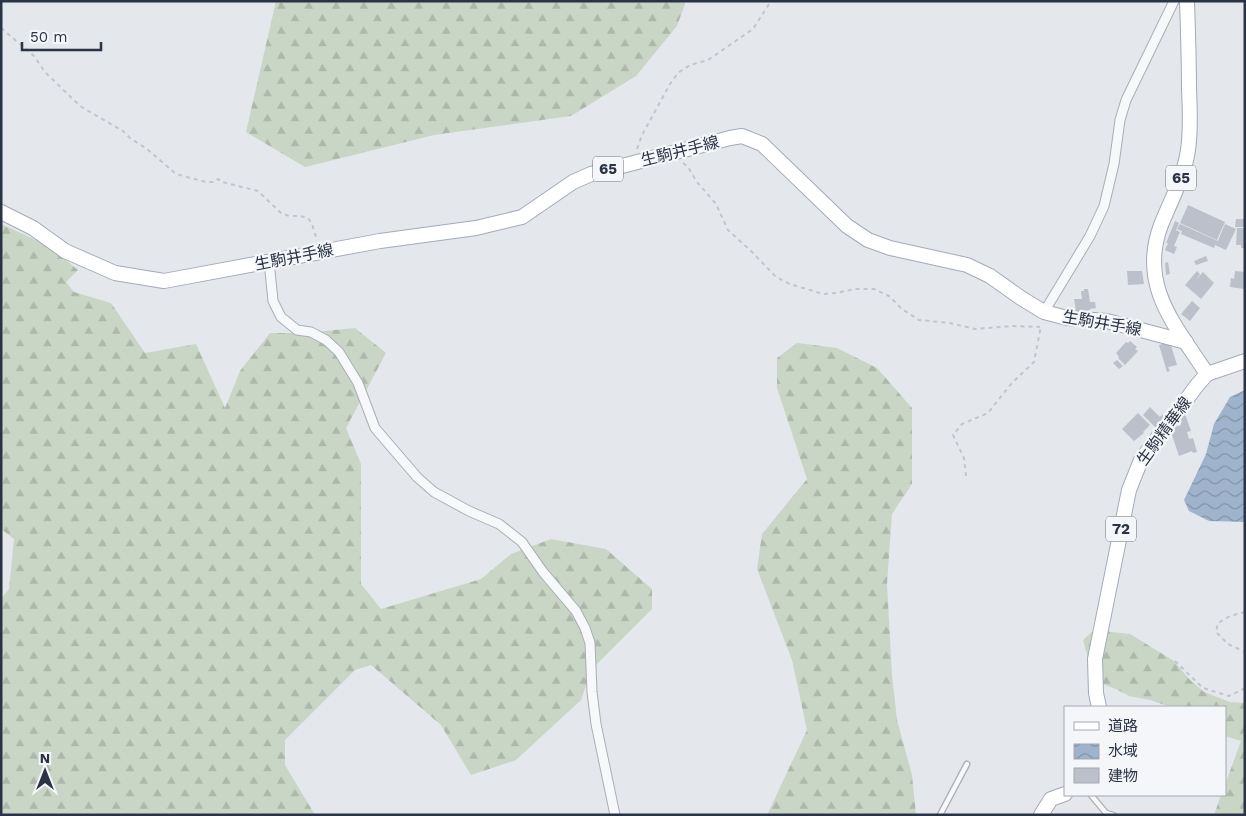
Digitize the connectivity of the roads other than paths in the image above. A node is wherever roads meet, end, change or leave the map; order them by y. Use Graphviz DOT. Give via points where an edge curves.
graph roads {
  1 [pos="1174,1"];
  2 [pos="1187,1"];
  3 [pos="1,212"];
  4 [pos="269,261"];
  5 [pos="1044,312"];
  6 [pos="1186,342"];
  7 [pos="1245,362"];
  8 [pos="1207,374"];
  9 [pos="1099,706"];
  10 [pos="967,764"];
  11 [pos="1064,794"];
  12 [pos="1092,796"];
  13 [pos="615,815"];
  14 [pos="940,815"];
  15 [pos="1041,815"];
  16 [pos="1113,815"];
  1 -- 5 [label="street" via="1126,100 1104,206 1090,236"];
  2 -- 6 [label="main road, 65" via="1188,152 1181,179 1156,239 1153,262 1164,307"];
  3 -- 4 [label="main road, 生駒井手線 / 65" via="33,228 66,251 115,273 164,281"];
  4 -- 5 [label="main road, 生駒井手線 / 65" via="476,228 522,217 585,177 742,136 762,144 847,226 868,240 967,265 990,276"];
  4 -- 13 [label="street" via="273,301 281,317 298,330 326,340 339,352 358,383 375,428 417,477 434,492 499,524 522,542 576,611 590,643 596,724"];
  5 -- 6 [label="main road, 生駒井手線 / 65" via="1067,318 1107,321"];
  6 -- 8 [label="main road, 65"];
  7 -- 8 [label="main road"];
  8 -- 9 [label="main road, 生駒精華線 / 72" via="1141,460 1129,490 1094,659"];
  10 -- 14 [label="lane"];
  11 -- 15 [label="main road" via="1052,799"];
  12 -- 16 [label="lane" via="1106,813"];
}
